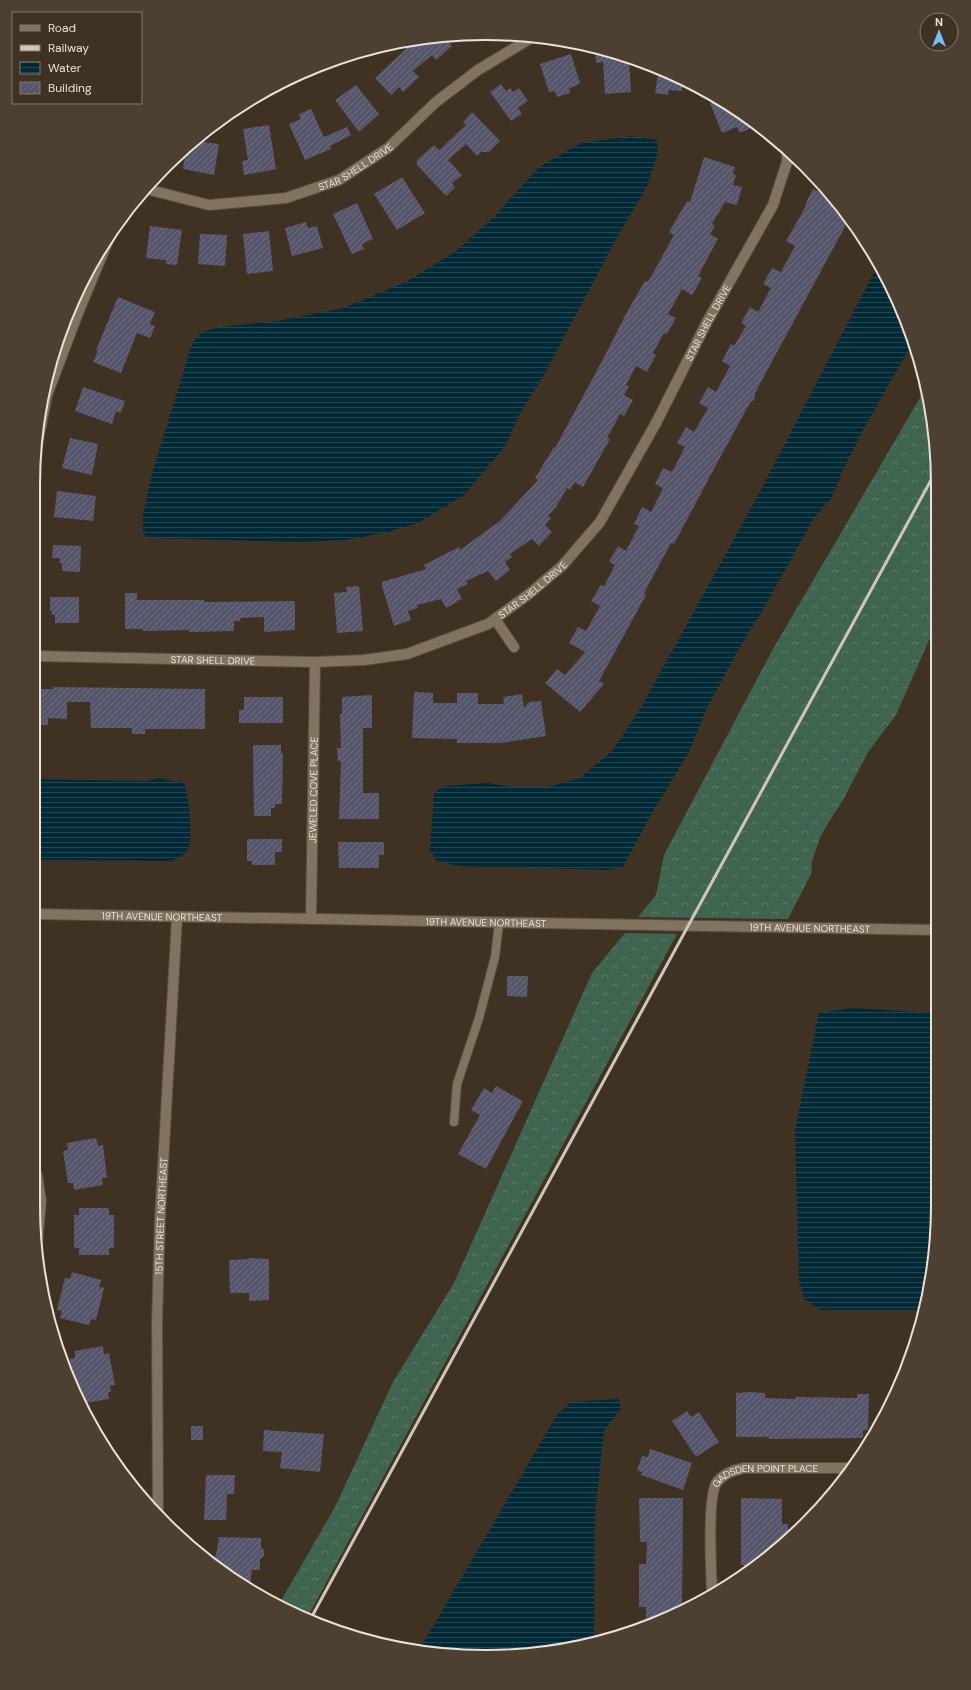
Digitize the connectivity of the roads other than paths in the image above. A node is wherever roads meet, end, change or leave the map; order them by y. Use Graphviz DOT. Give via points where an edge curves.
graph roads {
  1 [pos="524,42"];
  2 [pos="787,158"];
  3 [pos="152,191"];
  4 [pos="95,271"];
  5 [pos="53,378"];
  6 [pos="495,619"];
  7 [pos="514,647"];
  8 [pos="40,656"];
  9 [pos="315,662"];
  10 [pos="40,914"];
  11 [pos="177,917"];
  12 [pos="311,919"];
  13 [pos="499,922"];
  14 [pos="931,930"];
  15 [pos="454,1122"];
  16 [pos="40,1194"];
  17 [pos="40,1210"];
  18 [pos="845,1468"];
  19 [pos="158,1506"];
  20 [pos="712,1588"];
  1 -- 3 [label="street, STAR SHELL DRIVE" via="478,70 436,102 388,148 339,180 286,198 208,205"];
  2 -- 6 [label="street, STAR SHELL DRIVE" via="773,205 600,522 562,566"];
  4 -- 5 [label="street"];
  6 -- 7 [label="street"];
  6 -- 9 [label="street, STAR SHELL DRIVE" via="488,624 407,654 364,660"];
  8 -- 9 [label="street, STAR SHELL DRIVE"];
  9 -- 12 [label="street, JEWELED COVE PLACE"];
  10 -- 11 [label="street, 19TH AVENUE NORTHEAST"];
  11 -- 12 [label="street, 19TH AVENUE NORTHEAST"];
  11 -- 19 [label="street, 15TH STREET NORTHEAST" via="160,1219 157,1322"];
  12 -- 13 [label="street, 19TH AVENUE NORTHEAST"];
  13 -- 14 [label="street, 19TH AVENUE NORTHEAST"];
  13 -- 15 [label="lane" via="495,957 479,1018 457,1084"];
  16 -- 17 [label="street"];
  18 -- 20 [label="street, GADSDEN POINT PLACE" via="744,1468 728,1472 716,1482 711,1501"];
}
